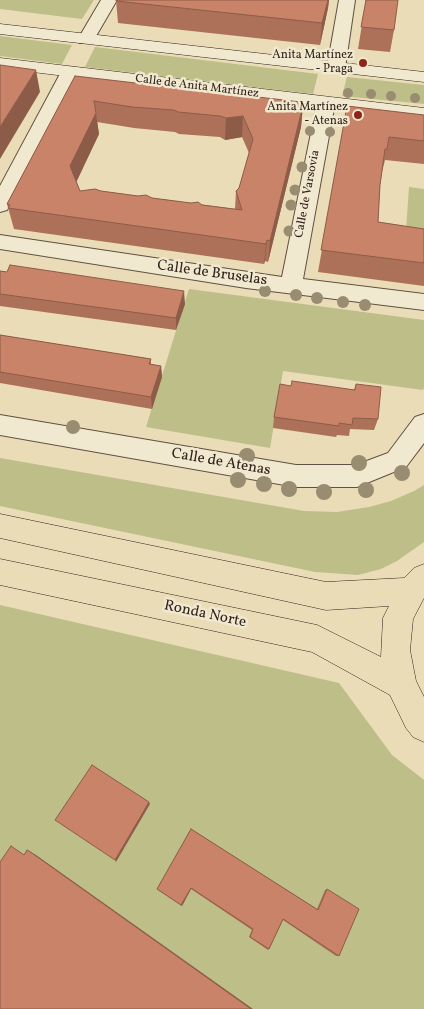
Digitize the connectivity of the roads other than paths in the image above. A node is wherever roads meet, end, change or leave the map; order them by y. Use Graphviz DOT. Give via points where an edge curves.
graph roads {
  1 [pos="109,0"];
  2 [pos="347,0"];
  3 [pos="0,29"];
  4 [pos="86,40"];
  5 [pos="0,63"];
  6 [pos="336,68"];
  7 [pos="70,72"];
  8 [pos="424,77"];
  9 [pos="326,103"];
  10 [pos="424,114"];
  11 [pos="0,205"];
  12 [pos="0,242"];
  13 [pos="291,285"];
  14 [pos="424,302"];
  15 [pos="424,424"];
  16 [pos="0,425"];
  17 [pos="0,526"];
  18 [pos="0,572"];
  19 [pos="417,584"];
  20 [pos="401,684"];
  21 [pos="424,726"];
  1 -- 4 [label="street"];
  2 -- 6 [label="street"];
  3 -- 4 [label="main road"];
  4 -- 6 [label="main road"];
  5 -- 7 [label="main road, Calle de Anita Martínez"];
  6 -- 8 [label="main road"];
  7 -- 9 [label="main road, Calle de Anita Martínez"];
  7 -- 11 [label="street"];
  9 -- 10 [label="main road, Calle de Anita Martínez"];
  9 -- 13 [label="street, Calle de Varsovia"];
  12 -- 13 [label="street, Calle de Bruselas"];
  13 -- 14 [label="street, Calle de Bruselas"];
  15 -- 16 [label="street, Calle de Atenas" via="397,460 356,476 296,476"];
  17 -- 19 [label="main road" via="326,596"];
  18 -- 20 [label="main road, Ronda Norte" via="317,639"];
  19 -- 20 [label="main road" via="398,618 395,650"];
  20 -- 21 [label="main road"];
}
